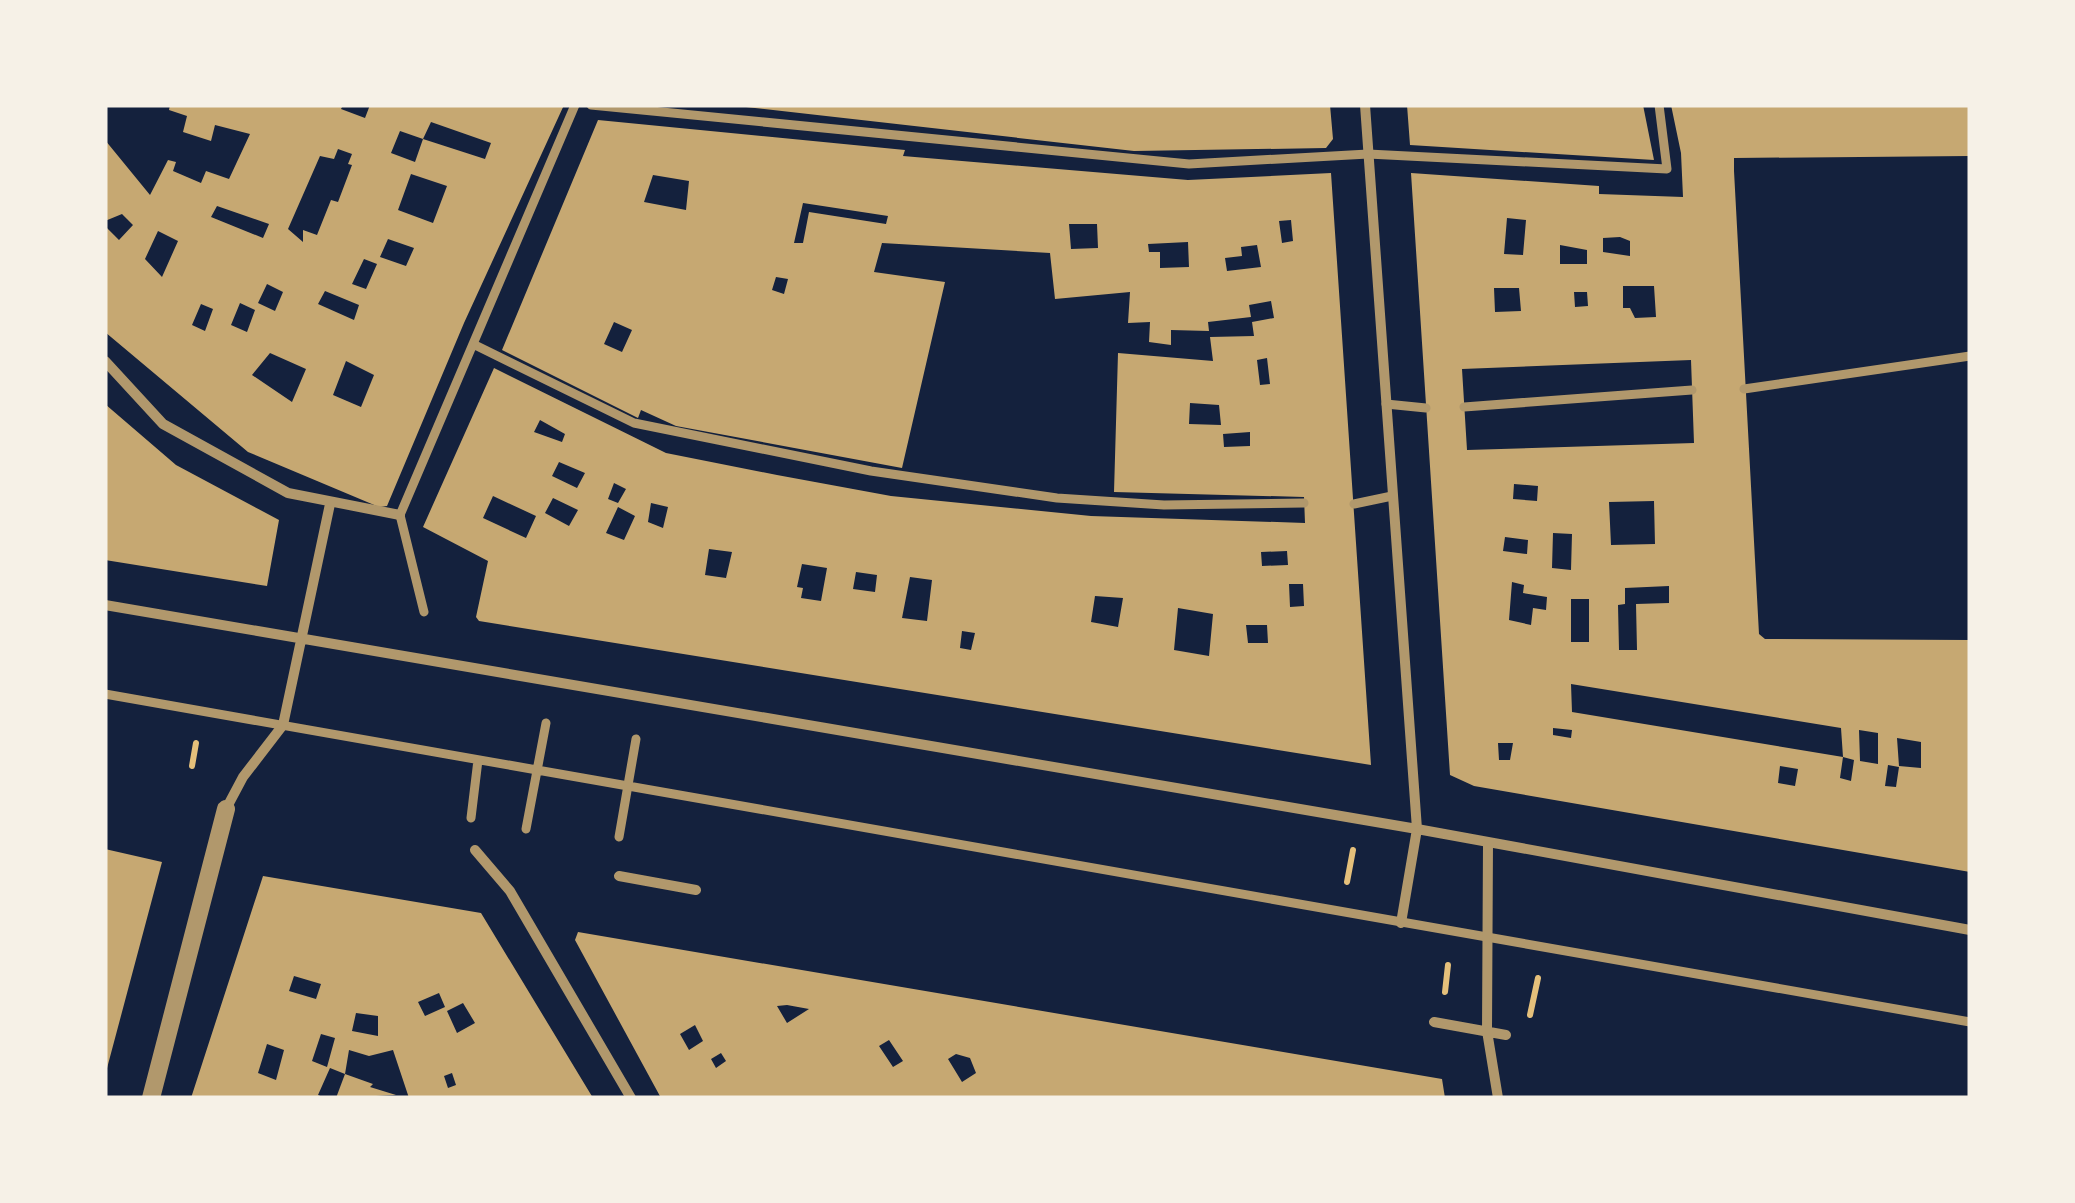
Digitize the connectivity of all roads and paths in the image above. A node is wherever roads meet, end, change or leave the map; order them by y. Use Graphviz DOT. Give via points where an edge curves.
graph roads {
  1 [pos="575,105"];
  2 [pos="591,105"];
  3 [pos="1365,105"];
  4 [pos="1659,105"];
  5 [pos="1368,154"];
  6 [pos="475,345"];
  7 [pos="1970,356"];
  8 [pos="105,361"];
  9 [pos="1744,389"];
  10 [pos="1692,390"];
  11 [pos="1386,404"];
  12 [pos="1464,407"];
  13 [pos="1426,408"];
  14 [pos="1392,496"];
  15 [pos="1304,503"];
  16 [pos="330,504"];
  17 [pos="1354,504"];
  18 [pos="400,515"];
  19 [pos="105,605"];
  20 [pos="424,612"];
  21 [pos="301,637"];
  22 [pos="105,694"];
  23 [pos="546,722"];
  24 [pos="283,726"];
  25 [pos="636,739"];
  26 [pos="478,760"];
  27 [pos="535,770"];
  28 [pos="627,786"];
  29 [pos="226,809"];
  30 [pos="471,818"];
  31 [pos="526,829"];
  32 [pos="1417,829"];
  33 [pos="618,837"];
  34 [pos="1488,843"];
  35 [pos="475,850"];
  36 [pos="619,876"];
  37 [pos="696,890"];
  38 [pos="1401,922"];
  39 [pos="1970,930"];
  40 [pos="1487,938"];
  41 [pos="1434,1022"];
  42 [pos="1970,1022"];
  43 [pos="1487,1030"];
  44 [pos="1506,1035"];
  45 [pos="151,1098"];
  46 [pos="631,1098"];
  47 [pos="1498,1098"];
  1 -- 6 [label="street"];
  2 -- 5 [label="street" via="1190,164"];
  3 -- 5 [label="street"];
  4 -- 5 [label="street" via="1668,168"];
  5 -- 11 [label="street"];
  6 -- 15 [label="street" via="634,424 871,472 1057,498"];
  6 -- 18 [label="street"];
  7 -- 9 [label="street"];
  8 -- 16 [label="street" via="163,424 288,493"];
  10 -- 12 [label="street"];
  11 -- 13 [label="street"];
  11 -- 14 [label="street"];
  14 -- 17 [label="street"];
  14 -- 32 [label="street"];
  16 -- 18 [label="street"];
  16 -- 21 [label="street"];
  18 -- 20 [label="street"];
  19 -- 21 [label="street"];
  21 -- 24 [label="street"];
  21 -- 32 [label="street"];
  22 -- 24 [label="street"];
  23 -- 27 [label="street"];
  24 -- 26 [label="street"];
  24 -- 29 [label="street"];
  25 -- 28 [label="street"];
  26 -- 27 [label="street"];
  26 -- 30 [label="street"];
  27 -- 28 [label="street"];
  27 -- 31 [label="street"];
  28 -- 33 [label="street"];
  28 -- 38 [label="street"];
  29 -- 45 [label="street"];
  32 -- 34 [label="street"];
  32 -- 38 [label="street"];
  34 -- 39 [label="street"];
  34 -- 40 [label="street"];
  35 -- 46 [label="street" via="510,891"];
  36 -- 37 [label="street"];
  38 -- 40 [label="street"];
  40 -- 42 [label="street"];
  40 -- 43 [label="street"];
  41 -- 43 [label="street"];
  43 -- 44 [label="street"];
  43 -- 47 [label="street"];
}
